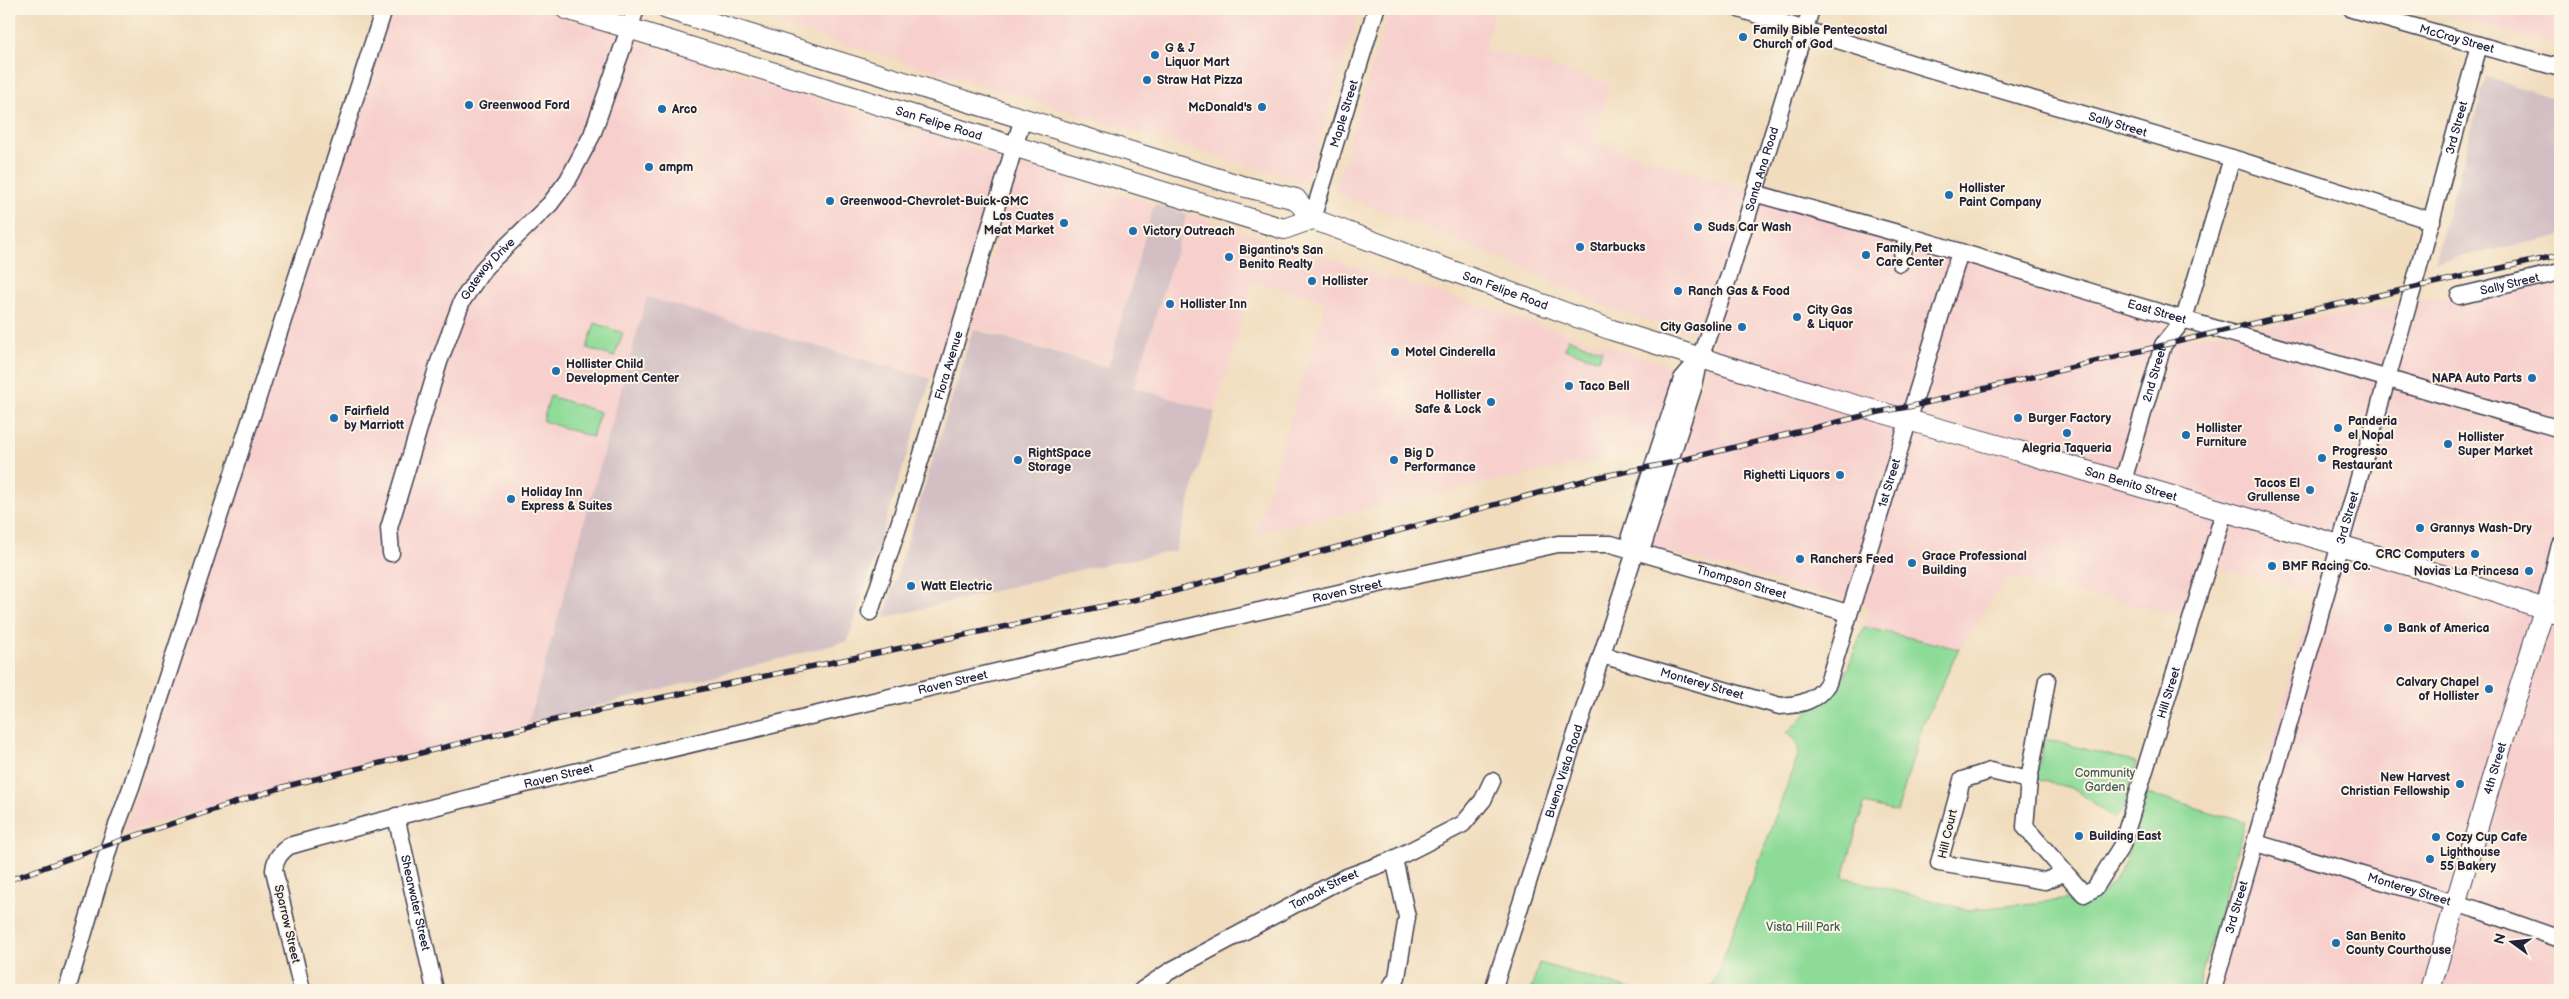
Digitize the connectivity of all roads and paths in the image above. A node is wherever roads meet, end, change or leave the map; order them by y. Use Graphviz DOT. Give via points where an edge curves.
graph roads {
  1 [pos="384,9"];
  2 [pos="566,9"];
  3 [pos="636,9"];
  4 [pos="667,9"];
  5 [pos="1376,9"];
  6 [pos="1739,9"];
  7 [pos="1811,9"];
  8 [pos="2352,9"];
  9 [pos="628,28"];
  10 [pos="1804,30"];
  11 [pos="2479,45"];
  12 [pos="2560,68"];
  13 [pos="1023,118"];
  14 [pos="1015,148"];
  15 [pos="2232,158"];
  16 [pos="1754,193"];
  17 [pos="1312,219"];
  18 [pos="2432,222"];
  19 [pos="1908,236"];
  20 [pos="1960,252"];
  21 [pos="1900,263"];
  22 [pos="2560,272"];
  23 [pos="2459,296"];
  24 [pos="2184,319"];
  25 [pos="1700,358"];
  26 [pos="2387,377"];
  27 [pos="1908,420"];
  28 [pos="2560,429"];
  29 [pos="2123,481"];
  30 [pos="2224,512"];
  31 [pos="2339,546"];
  32 [pos="2560,546"];
  33 [pos="1635,552"];
  34 [pos="391,553"];
  35 [pos="870,612"];
  36 [pos="2552,612"];
  37 [pos="1848,613"];
  38 [pos="1602,655"];
  39 [pos="2048,680"];
  40 [pos="1802,704"];
  41 [pos="2029,780"];
  42 [pos="1492,781"];
  43 [pos="396,816"];
  44 [pos="2256,843"];
  45 [pos="277,858"];
  46 [pos="1394,859"];
  47 [pos="2064,873"];
  48 [pos="2456,903"];
  49 [pos="2560,939"];
  50 [pos="67,990"];
  51 [pos="302,990"];
  52 [pos="435,990"];
  53 [pos="1142,990"];
  54 [pos="1389,990"];
  55 [pos="1493,990"];
  56 [pos="2213,990"];
  57 [pos="2430,990"];
  1 -- 50 [label="street" via="110,844"];
  2 -- 9 [label="main road, San Felipe Road"];
  3 -- 9 [label="street, Gateway Drive"];
  4 -- 13 [label="main road"];
  5 -- 17 [label="street, Maple Street"];
  6 -- 10 [label="street, Sally Street"];
  7 -- 10 [label="street, Santa Ana Road"];
  8 -- 11 [label="street, McCray Street"];
  9 -- 14 [label="main road, San Felipe Road"];
  9 -- 34 [label="street, Gateway Drive" via="592,135 568,180 550,204 484,267 462,301 439,362 389,528"];
  10 -- 15 [label="street, Sally Street"];
  10 -- 16 [label="street, Santa Ana Road"];
  11 -- 12 [label="street, McCray Street"];
  11 -- 18 [label="street, 3rd Street"];
  13 -- 14 [label="street, Flora Avenue"];
  13 -- 17 [label="main road" via="1242,186 1296,199"];
  14 -- 17 [label="main road, San Felipe Road" via="1284,229"];
  14 -- 35 [label="street, Flora Avenue" via="920,461"];
  15 -- 18 [label="street, Sally Street"];
  15 -- 24 [label="street, 2nd Street"];
  16 -- 19 [label="street, East Street"];
  16 -- 25 [label="street, Santa Ana Road"];
  17 -- 25 [label="main road, San Felipe Road" via="1612,330"];
  18 -- 26 [label="street, 3rd Street"];
  19 -- 20 [label="street, East Street"];
  19 -- 21 [label="street"];
  20 -- 24 [label="street, East Street"];
  20 -- 27 [label="street, 1st Street"];
  22 -- 23 [label="street, Sally Street"];
  24 -- 26 [label="street, East Street"];
  24 -- 29 [label="street, 2nd Street" via="2162,345"];
  25 -- 27 [label="main road, San Benito Street"];
  25 -- 33 [label="street, Buena Vista Road" via="1696,382 1644,542"];
  26 -- 28 [label="street, East Street"];
  26 -- 31 [label="street, 3rd Street"];
  27 -- 29 [label="main road, San Benito Street"];
  27 -- 37 [label="street, 1st Street"];
  29 -- 30 [label="main road, San Benito Street"];
  30 -- 31 [label="main road, San Benito Street"];
  30 -- 47 [label="street, Hill Street" via="2122,845 2095,888 2084,894"];
  31 -- 36 [label="main road, San Benito Street" via="2442,575"];
  31 -- 44 [label="street, 3rd Street"];
  32 -- 36 [label="street, 4th Street"];
  33 -- 37 [label="street, Thompson Street"];
  33 -- 38 [label="street, Buena Vista Road"];
  33 -- 43 [label="street, Raven Street" via="1611,544 1558,544 927,688"];
  36 -- 48 [label="main road, 4th Street" via="2505,734"];
  37 -- 40 [label="street, 1st Street" via="1828,683 1822,692"];
  38 -- 40 [label="street, Monterey Street" via="1764,703 1780,706"];
  38 -- 55 [label="street, Buena Vista Road"];
  39 -- 41 [label="street"];
  41 -- 47 [label="street" via="2025,827"];
  41 -- 47 [label="street, Hill Court" via="1990,771 1962,780 1939,863 2045,880"];
  42 -- 46 [label="street, Tanoak Street" via="1483,800 1463,824"];
  43 -- 45 [label="street, Raven Street" via="289,846"];
  43 -- 52 [label="street, Shearwater Street"];
  44 -- 48 [label="street, Monterey Street"];
  44 -- 56 [label="street, 3rd Street"];
  45 -- 51 [label="street, Sparrow Street" via="274,870"];
  46 -- 53 [label="street, Tanoak Street" via="1344,878 1170,971"];
  46 -- 54 [label="street" via="1407,917 1397,977"];
  48 -- 49 [label="street, Monterey Street"];
  48 -- 57 [label="main road, 4th Street"];
}
